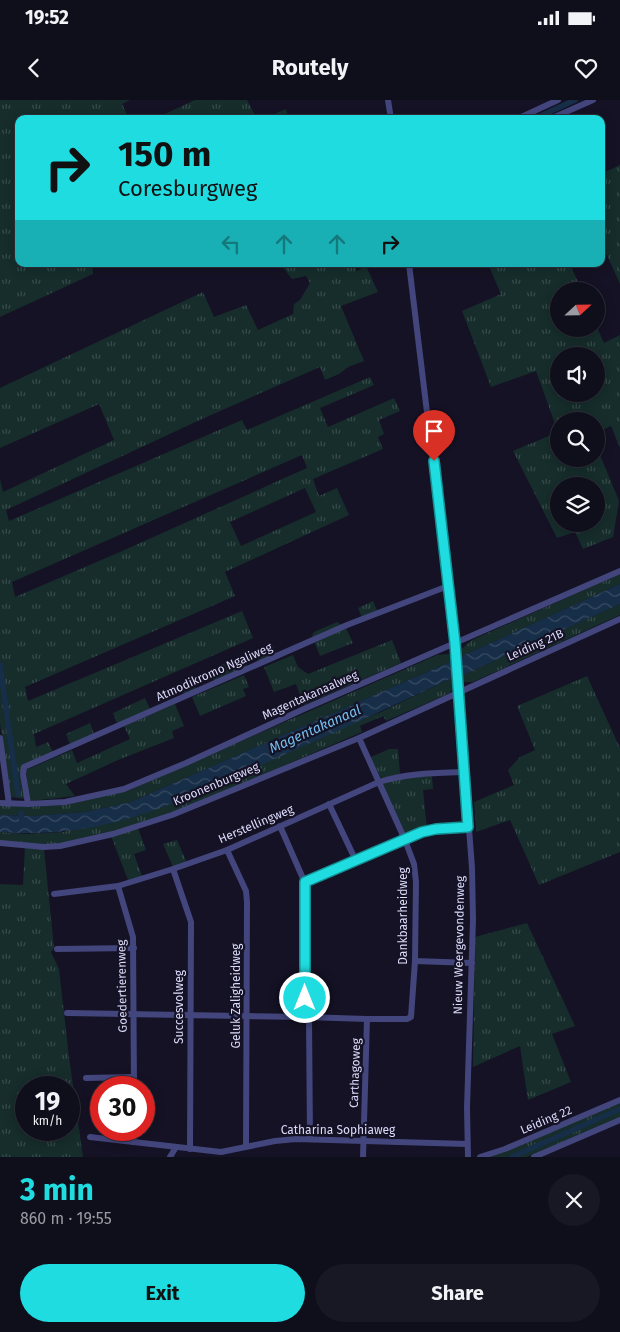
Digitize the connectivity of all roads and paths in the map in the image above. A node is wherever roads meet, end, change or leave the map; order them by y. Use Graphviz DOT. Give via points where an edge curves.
graph roads {
  1 [pos="388,100"];
  2 [pos="558,100"];
  3 [pos="593,100"];
  4 [pos="390,115"];
  5 [pos="526,115"];
  6 [pos="559,115"];
  7 [pos="409,267"];
  8 [pos="620,571"];
  9 [pos="448,586"];
  10 [pos="620,619"];
  11 [pos="455,643"];
  12 [pos="458,691"];
  13 [pos="0,738"];
  14 [pos="359,738"];
  15 [pos="464,772"];
  16 [pos="379,782"];
  17 [pos="0,802"];
  18 [pos="9,804"];
  19 [pos="28,804"];
  20 [pos="329,804"];
  21 [pos="280,826"];
  22 [pos="468,827"];
  23 [pos="405,840"];
  24 [pos="0,843"];
  25 [pos="227,850"];
  26 [pos="356,861"];
  27 [pos="173,869"];
  28 [pos="305,882"];
  29 [pos="118,886"];
  30 [pos="54,894"];
  31 [pos="134,948"];
  32 [pos="56,950"];
  33 [pos="414,962"];
  34 [pos="472,962"];
  35 [pos="68,1013"];
  36 [pos="134,1014"];
  37 [pos="190,1015"];
  38 [pos="247,1016"];
  39 [pos="307,1017"];
  40 [pos="368,1019"];
  41 [pos="134,1076"];
  42 [pos="86,1078"];
  43 [pos="90,1078"];
  44 [pos="620,1100"];
  45 [pos="620,1120"];
  46 [pos="310,1139"];
  47 [pos="363,1140"];
  48 [pos="124,1141"];
  49 [pos="133,1142"];
  50 [pos="467,1144"];
  51 [pos="246,1146"];
  52 [pos="176,1147"];
  53 [pos="190,1149"];
  54 [pos="170,1157"];
  55 [pos="363,1157"];
  56 [pos="468,1157"];
  57 [pos="480,1157"];
  58 [pos="534,1157"];
  1 -- 4 [label="street"];
  2 -- 5 [label="street"];
  3 -- 6 [label="street"];
  7 -- 9 [label="street, Nieuw Weergevondenweg"];
  8 -- 11 [label="street, Magentakanaalweg"];
  9 -- 11 [label="street, Nieuw Weergevondenweg"];
  9 -- 19 [label="street, Atmodikromo Ngaliweg" via="312,640 24,767"];
  10 -- 12 [label="street, Leiding 21B"];
  11 -- 12 [label="street, Nieuw Weergevondenweg"];
  11 -- 19 [label="street, Magentakanaalweg" via="124,789 65,802"];
  12 -- 14 [label="street, Kroonenburgweg"];
  12 -- 15 [label="street, Nieuw Weergevondenweg"];
  13 -- 18 [label="street"];
  14 -- 16 [label="street, Dankbaarheidweg"];
  14 -- 24 [label="street, Kroonenburgweg" via="197,806 113,834 51,847"];
  15 -- 16 [label="street, Herstellingweg" via="412,774"];
  15 -- 22 [label="street, Nieuw Weergevondenweg"];
  16 -- 20 [label="street, Herstellingweg"];
  16 -- 23 [label="street, Dankbaarheidweg"];
  17 -- 18 [label="street, Magentakanaalweg"];
  18 -- 19 [label="street, Magentakanaalweg"];
  20 -- 21 [label="street, Herstellingweg"];
  20 -- 26 [label="street"];
  21 -- 25 [label="street, Herstellingweg"];
  21 -- 28 [label="street"];
  22 -- 23 [label="street" via="436,829"];
  22 -- 34 [label="street, Nieuw Weergevondenweg" via="473,890"];
  23 -- 26 [label="street"];
  23 -- 33 [label="street, Dankbaarheidweg" via="415,870"];
  25 -- 27 [label="street, Herstellingweg"];
  25 -- 38 [label="street, Geluk Zaligheidweg" via="247,896"];
  26 -- 28 [label="street"];
  27 -- 29 [label="street, Herstellingweg"];
  27 -- 37 [label="street, Succesvolweg" via="191,922"];
  28 -- 39 [label="street"];
  29 -- 30 [label="street, Herstellingweg"];
  29 -- 31 [label="street, Goedertierenweg"];
  31 -- 32 [label="street"];
  31 -- 36 [label="street, Goedertierenweg"];
  33 -- 34 [label="street"];
  33 -- 40 [label="street, Dankbaarheidweg" via="411,1016 407,1019"];
  34 -- 50 [label="street, Nieuw Weergevondenweg"];
  35 -- 36 [label="street"];
  36 -- 37 [label="street"];
  36 -- 41 [label="street, Goedertierenweg"];
  37 -- 38 [label="street"];
  37 -- 53 [label="street, Succesvolweg"];
  38 -- 39 [label="street"];
  38 -- 51 [label="street, Geluk Zaligheidweg"];
  39 -- 40 [label="street"];
  39 -- 46 [label="street"];
  40 -- 47 [label="street, Carthagoweg"];
  42 -- 43 [label="street"];
  44 -- 57 [label="street, Leiding 22"];
  45 -- 58 [label="street"];
  46 -- 47 [label="street, Catharina Sophiaweg"];
  46 -- 51 [label="street, Catharina Sophiaweg"];
  47 -- 50 [label="street, Catharina Sophiaweg"];
  47 -- 55 [label="street, Carthagoweg"];
  48 -- 49 [label="street, Catharina Sophiaweg"];
  49 -- 52 [label="street, Catharina Sophiaweg"];
  50 -- 56 [label="street, Nieuw Weergevondenweg"];
  51 -- 53 [label="street, Catharina Sophiaweg" via="220,1152"];
  52 -- 53 [label="street, Catharina Sophiaweg"];
  52 -- 54 [label="street"];
}
